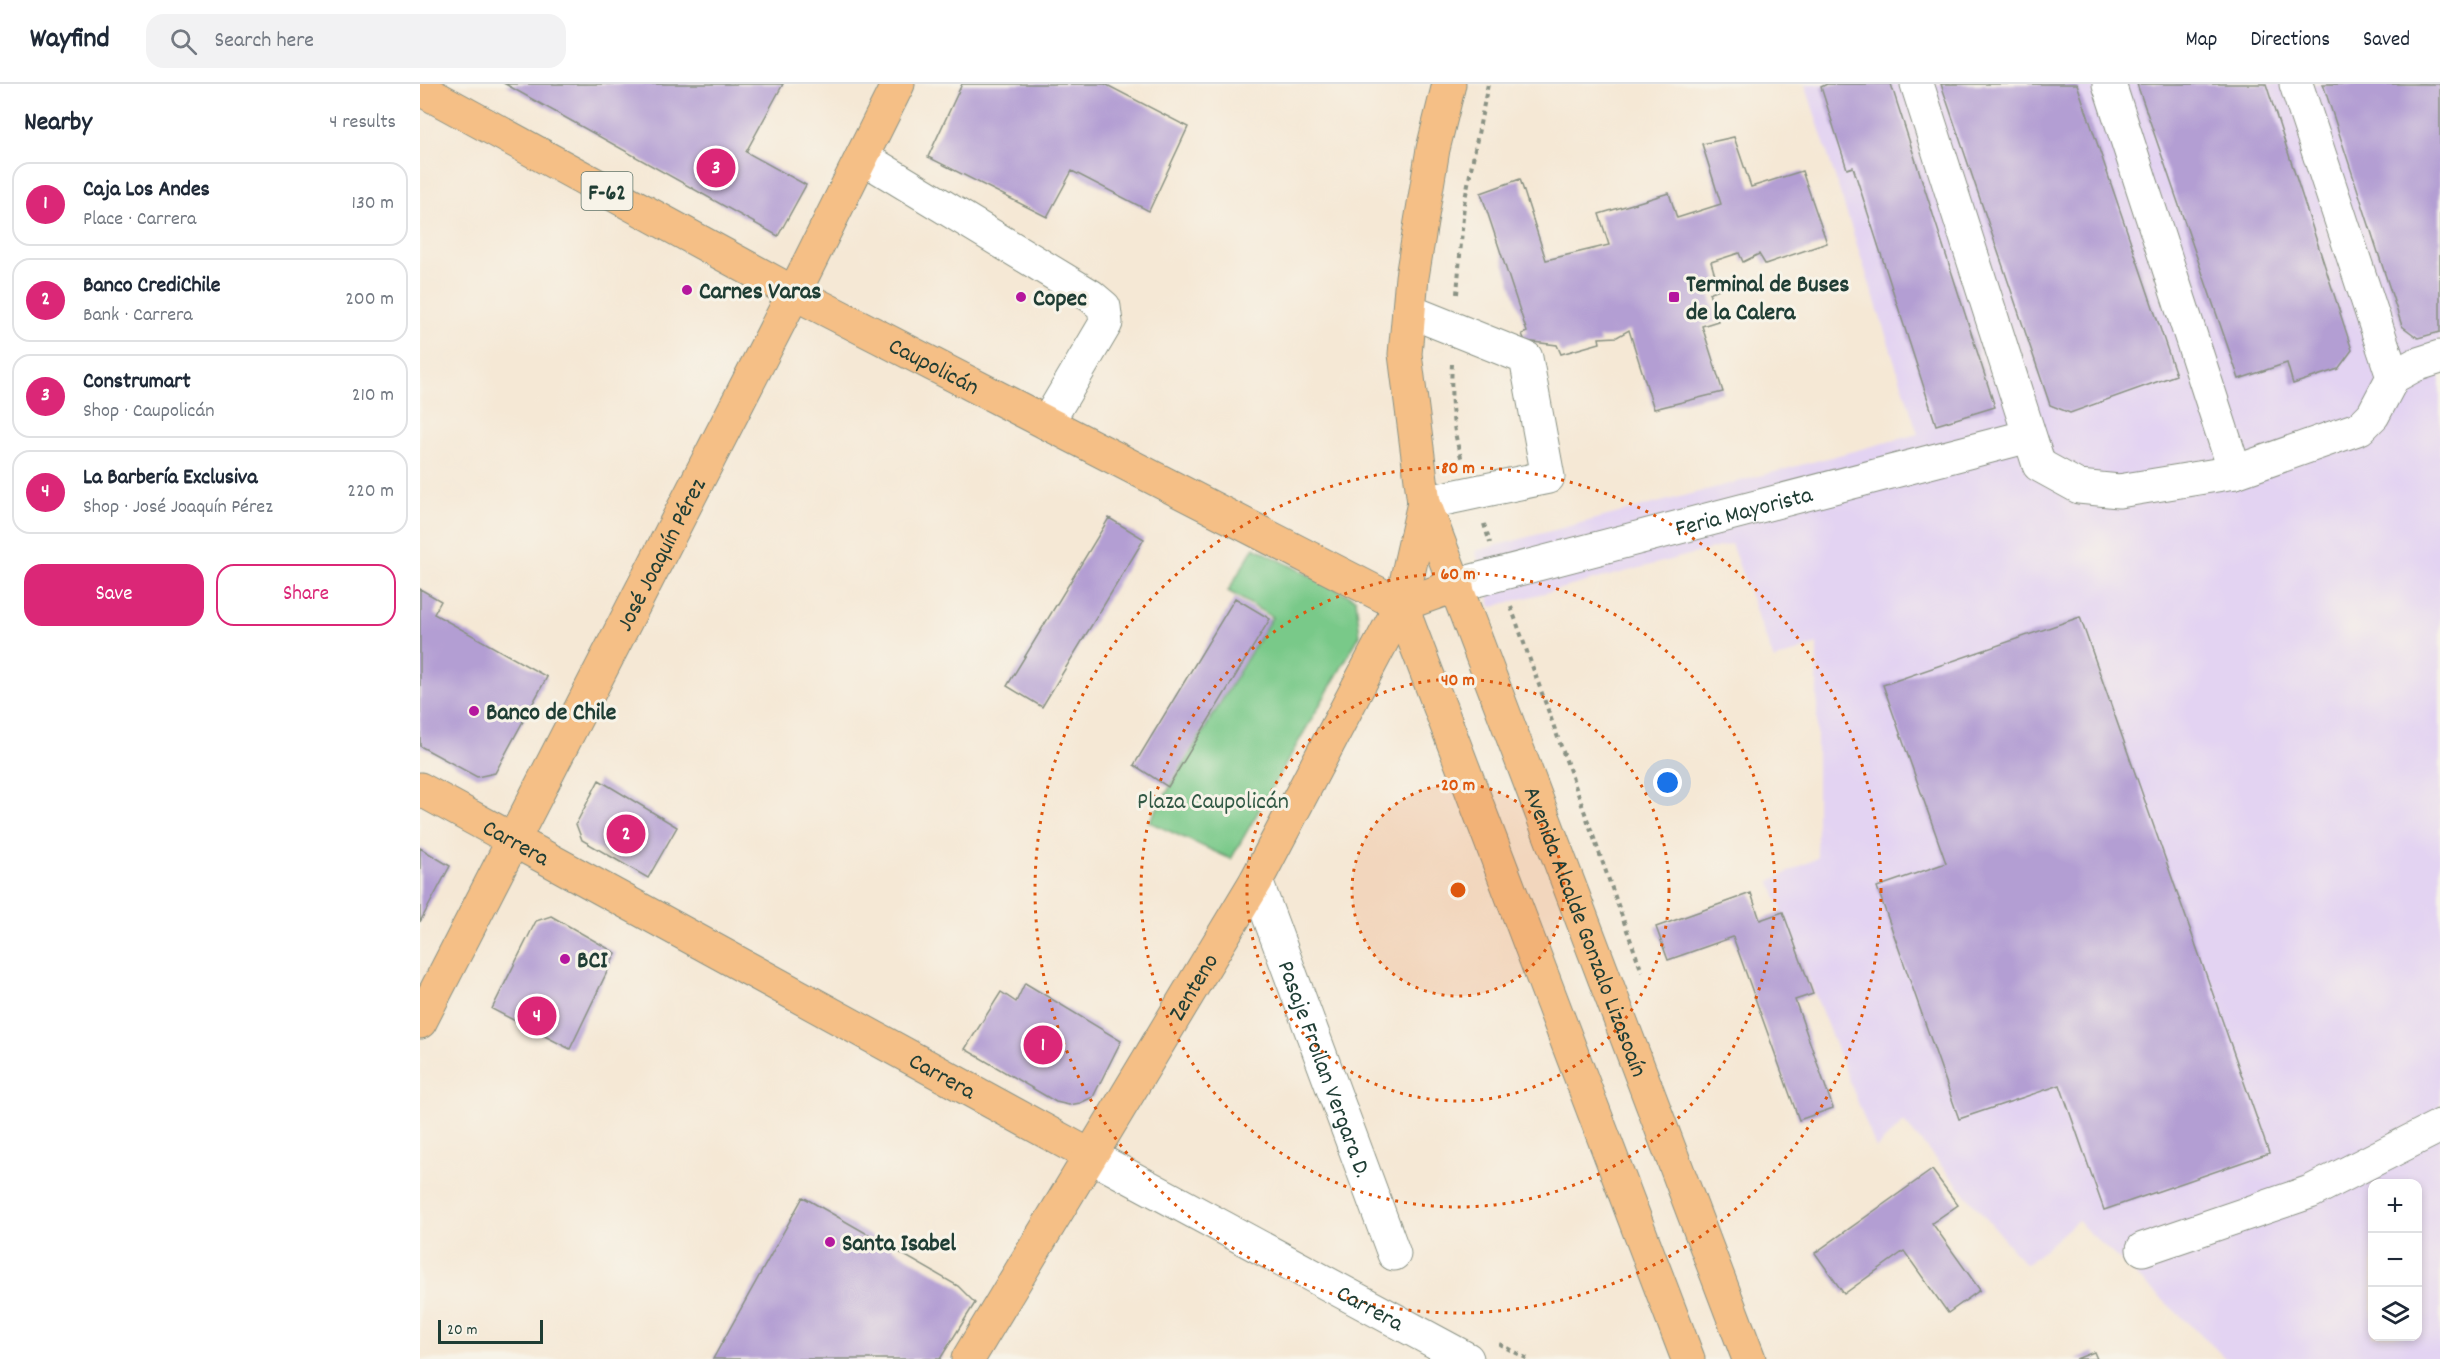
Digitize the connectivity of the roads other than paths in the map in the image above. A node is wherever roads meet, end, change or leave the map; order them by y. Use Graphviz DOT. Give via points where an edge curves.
graph roads {
  1 [pos="898,84"];
  2 [pos="1449,84"];
  3 [pos="1917,84"];
  4 [pos="2109,84"];
  5 [pos="2296,84"];
  6 [pos="420,90"];
  7 [pos="862,157"];
  8 [pos="794,293"];
  9 [pos="1409,310"];
  10 [pos="2440,357"];
  11 [pos="2393,377"];
  12 [pos="1047,423"];
  13 [pos="2029,436"];
  14 [pos="2235,472"];
  15 [pos="1424,503"];
  16 [pos="1457,585"];
  17 [pos="1401,605"];
  18 [pos="420,789"];
  19 [pos="513,840"];
  20 [pos="1256,881"];
  21 [pos="420,1023"];
  22 [pos="2440,1126"];
  23 [pos="1089,1155"];
  24 [pos="2144,1249"];
  25 [pos="1394,1254"];
  26 [pos="968,1359"];
  27 [pos="1467,1359"];
  28 [pos="1688,1359"];
  29 [pos="1749,1359"];
  1 -- 7 [label="main road, José Joaquín Pérez"];
  2 -- 9 [label="main road, Avenida Alcalde Gonzalo Lizasoaín" via="1433,148"];
  3 -- 13 [label="street"];
  4 -- 14 [label="street"];
  5 -- 11 [label="street"];
  6 -- 8 [label="main road, Caupolicán / F-62"];
  7 -- 8 [label="main road, José Joaquín Pérez"];
  7 -- 12 [label="street" via="1104,307 1106,323"];
  8 -- 12 [label="main road, Caupolicán"];
  8 -- 19 [label="main road, José Joaquín Pérez"];
  9 -- 15 [label="main road, Avenida Alcalde Gonzalo Lizasoaín" via="1405,354"];
  9 -- 15 [label="street" via="1526,358 1548,477"];
  10 -- 11 [label="street"];
  11 -- 14 [label="street" via="2373,415 2360,428"];
  12 -- 17 [label="main road, Caupolicán"];
  13 -- 14 [label="street" via="2039,465 2079,487 2119,491"];
  13 -- 16 [label="street, Feria Mayorista"];
  15 -- 16 [label="main road, Avenida Alcalde Gonzalo Lizasoaín"];
  15 -- 17 [label="main road, Avenida Alcalde Gonzalo Lizasoaín"];
  16 -- 17 [label="main road"];
  16 -- 29 [label="main road, Avenida Alcalde Gonzalo Lizasoaín"];
  17 -- 20 [label="main road, Zenteno"];
  17 -- 28 [label="main road"];
  18 -- 19 [label="main road, Carrera"];
  19 -- 21 [label="main road, José Joaquín Pérez"];
  19 -- 23 [label="main road, Carrera"];
  20 -- 23 [label="main road, Zenteno"];
  20 -- 25 [label="street, Pasaje Froilan Vergara D."];
  22 -- 24 [label="street" via="2310,1192"];
  23 -- 26 [label="main road, Zenteno"];
  23 -- 27 [label="street, Carrera"];
}
